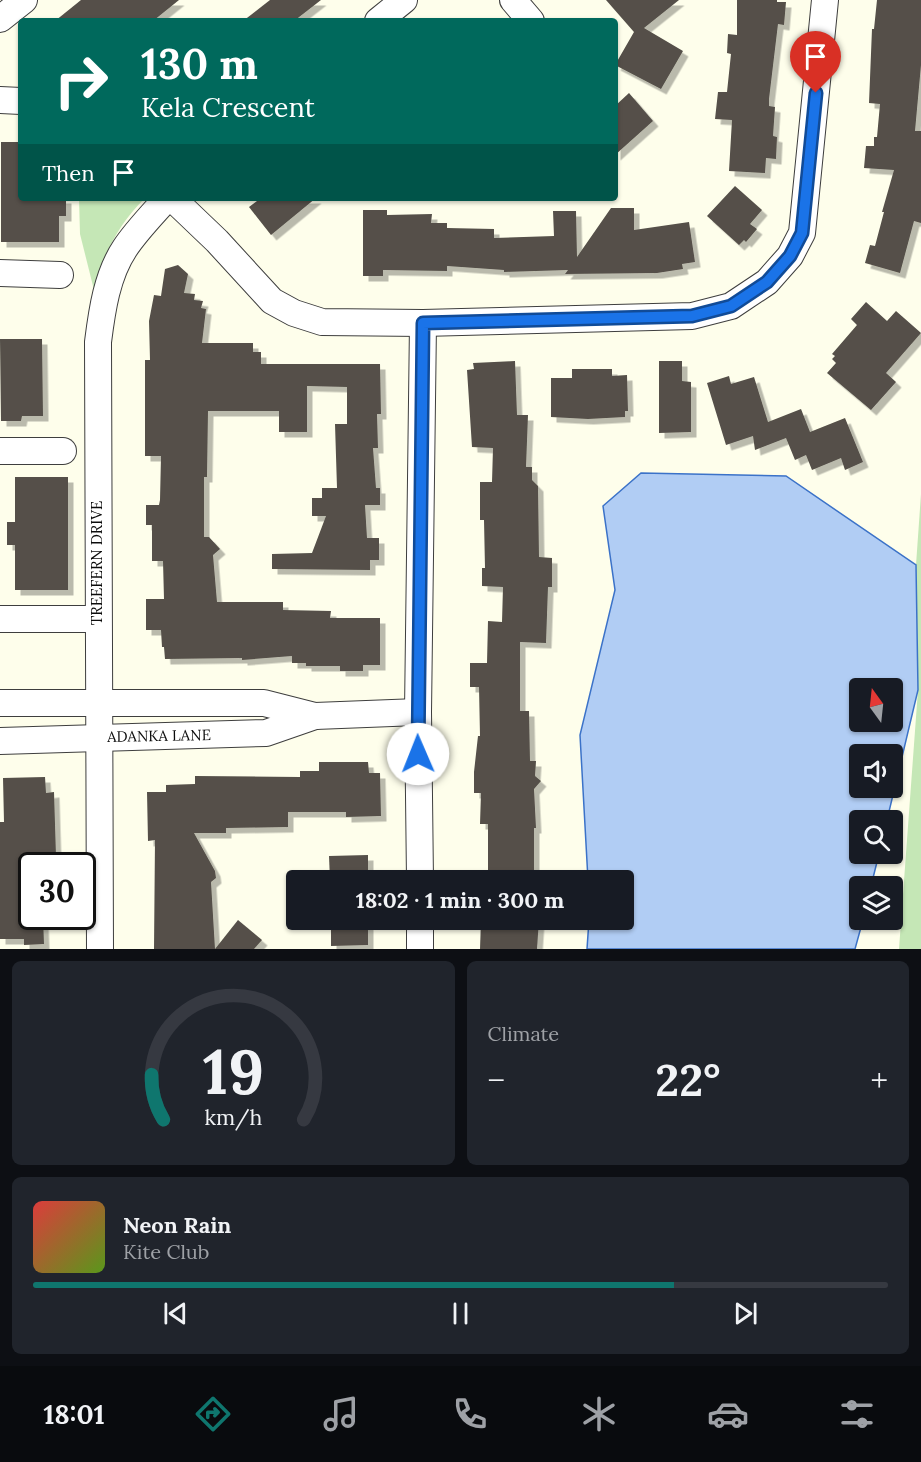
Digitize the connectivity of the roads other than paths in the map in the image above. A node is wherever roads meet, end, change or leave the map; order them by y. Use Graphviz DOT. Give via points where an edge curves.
graph roads {
  1 [pos="24,0"];
  2 [pos="404,0"];
  3 [pos="513,0"];
  4 [pos="825,0"];
  5 [pos="382,18"];
  6 [pos="528,18"];
  7 [pos="0,19"];
  8 [pos="0,100"];
  9 [pos="18,101"];
  10 [pos="167,201"];
  11 [pos="173,201"];
  12 [pos="0,273"];
  13 [pos="60,275"];
  14 [pos="423,323"];
  15 [pos="0,451"];
  16 [pos="63,451"];
  17 [pos="0,619"];
  18 [pos="98,619"];
  19 [pos="0,703"];
  20 [pos="98,704"];
  21 [pos="418,712"];
  22 [pos="315,716"];
  23 [pos="98,737"];
  24 [pos="0,741"];
  25 [pos="420,870"];
  26 [pos="420,930"];
  27 [pos="100,949"];
  28 [pos="420,949"];
  1 -- 7 [label="street"];
  2 -- 5 [label="street"];
  3 -- 6 [label="street"];
  4 -- 14 [label="street" via="802,233 790,256 767,282 731,306 692,316"];
  8 -- 9 [label="street"];
  10 -- 18 [label="street, TREEFERN DRIVE" via="124,249 102,312 97,400"];
  11 -- 14 [label="street" via="217,241 272,301 294,314 322,322"];
  12 -- 13 [label="street"];
  14 -- 21 [label="street"];
  15 -- 16 [label="street"];
  17 -- 18 [label="street"];
  18 -- 20 [label="street, TREEFERN DRIVE"];
  19 -- 20 [label="street, ADANKA LANE"];
  20 -- 22 [label="street, ADANKA LANE" via="264,702"];
  20 -- 23 [label="street, TREEFERN DRIVE"];
  21 -- 22 [label="street, ADANKA LANE"];
  21 -- 25 [label="street"];
  22 -- 23 [label="street, ADANKA LANE" via="267,733"];
  23 -- 24 [label="street, ADANKA LANE"];
  23 -- 27 [label="street, TREEFERN DRIVE"];
  26 -- 28 [label="street"];
}
